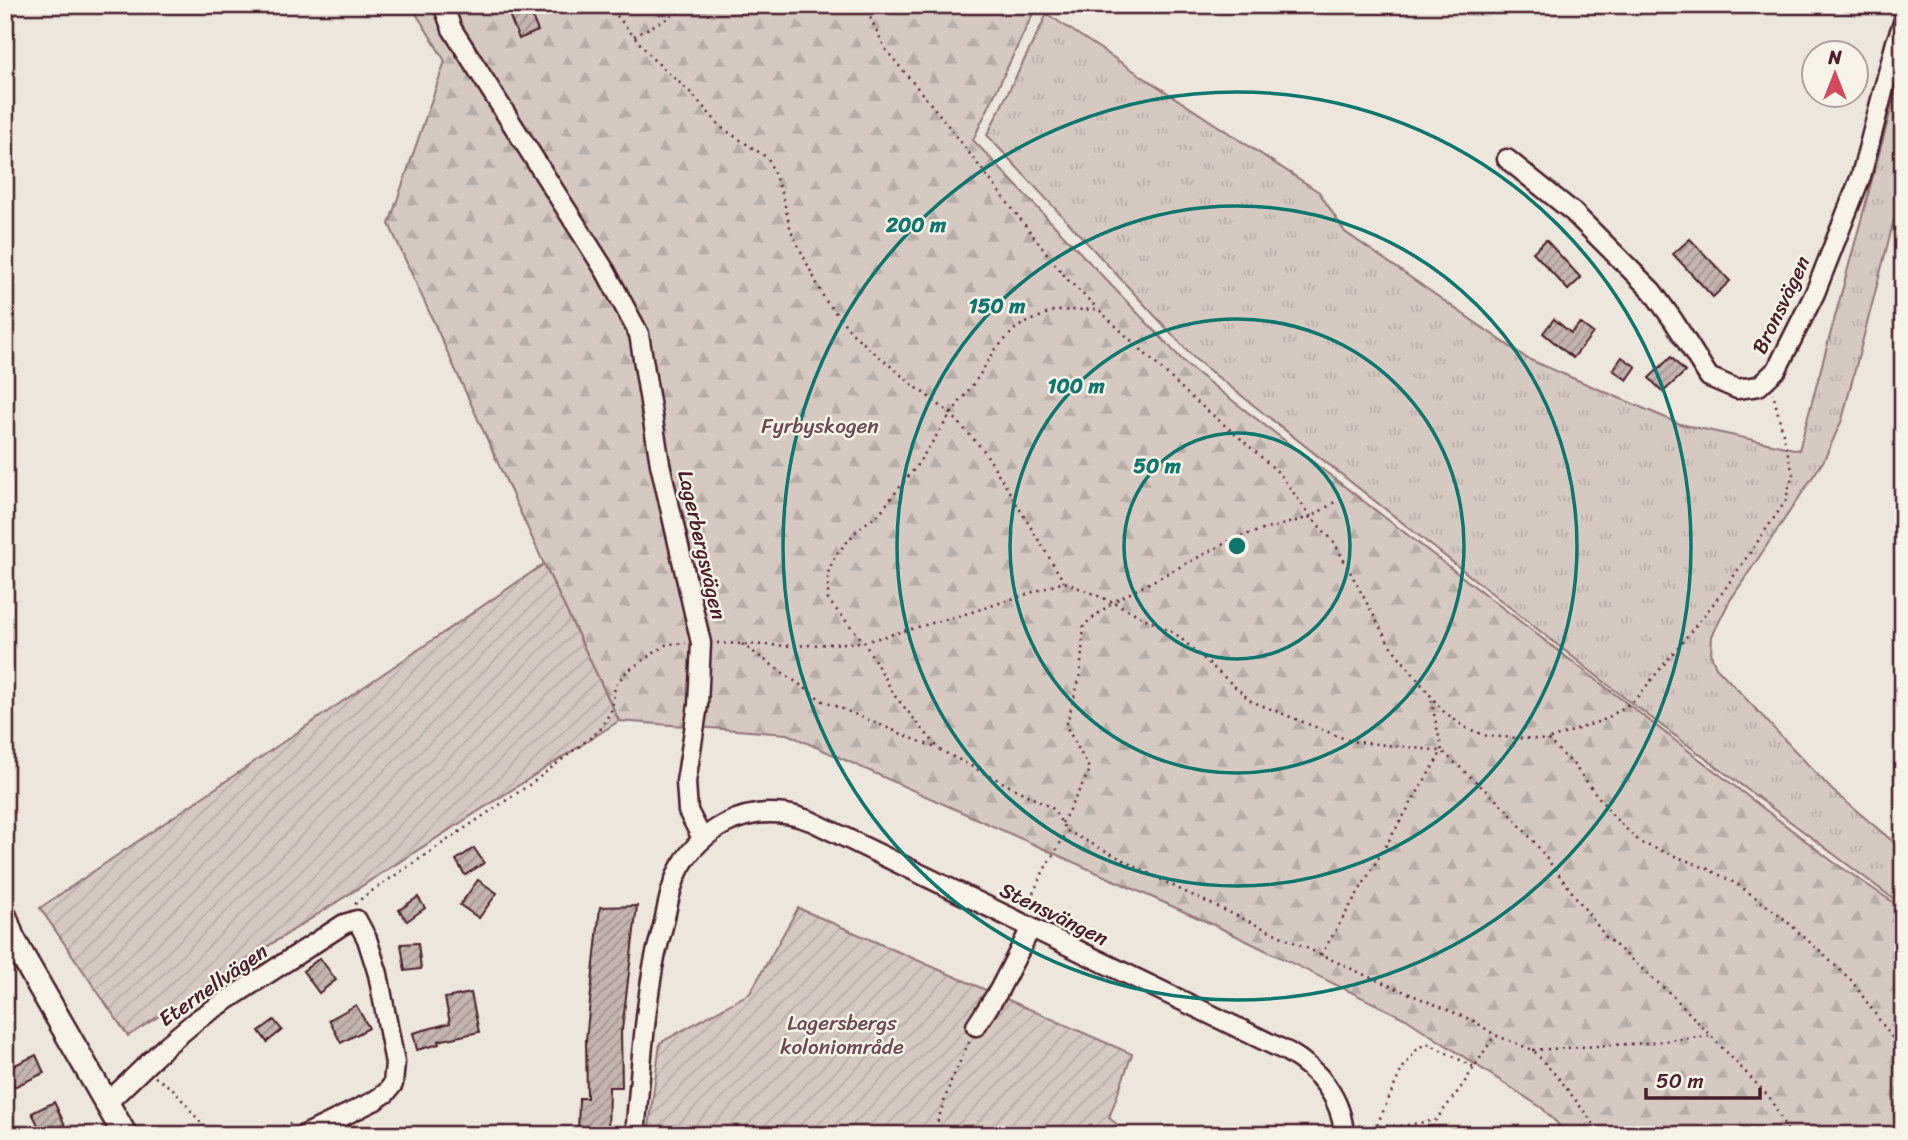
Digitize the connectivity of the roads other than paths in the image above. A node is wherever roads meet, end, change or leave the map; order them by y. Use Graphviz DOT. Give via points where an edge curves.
graph roads {
  1 [pos="443,5"];
  2 [pos="1903,23"];
  3 [pos="1507,159"];
  4 [pos="702,838"];
  5 [pos="1025,925"];
  6 [pos="8,928"];
  7 [pos="976,1026"];
  8 [pos="107,1103"];
  9 [pos="1344,1130"];
  10 [pos="125,1135"];
  11 [pos="304,1135"];
  12 [pos="635,1135"];
  1 -- 4 [label="street, Lagerbergsvägen" via="452,29 606,272 639,334 660,464 701,643 698,705 686,782 688,811"];
  2 -- 3 [label="street, Bronsvägen" via="1861,176 1815,293 1777,369 1759,386 1737,389 1709,377 1651,290 1573,212"];
  4 -- 5 [label="street, Stensvängen" via="732,820 760,813 787,814 832,830"];
  4 -- 12 [label="street" via="674,883 652,973"];
  5 -- 7 [label="street" via="998,992"];
  5 -- 9 [label="street, Stensvängen" via="1301,1059 1325,1083"];
  6 -- 8 [label="main road"];
  8 -- 10 [label="main road"];
  8 -- 11 [label="street, Eternellvägen" via="198,1019 356,920 378,974 395,1063 393,1084 374,1101"];
}
